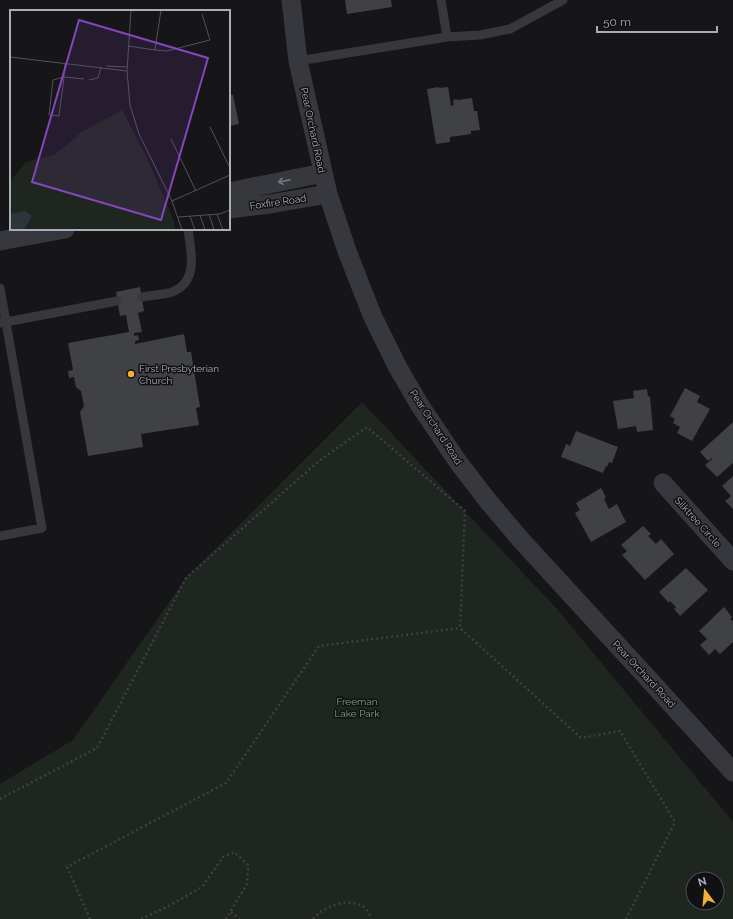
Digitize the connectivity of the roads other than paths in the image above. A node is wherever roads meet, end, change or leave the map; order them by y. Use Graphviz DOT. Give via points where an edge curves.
graph roads {
  1 [pos="291,0"];
  2 [pos="441,0"];
  3 [pos="563,0"];
  4 [pos="447,38"];
  5 [pos="298,61"];
  6 [pos="323,173"];
  7 [pos="230,192"];
  8 [pos="328,194"];
  9 [pos="230,208"];
  10 [pos="60,230"];
  11 [pos="188,230"];
  12 [pos="0,241"];
  13 [pos="0,288"];
  14 [pos="142,297"];
  15 [pos="117,301"];
  16 [pos="3,322"];
  17 [pos="663,483"];
  18 [pos="0,536"];
  19 [pos="733,561"];
  20 [pos="733,772"];
  1 -- 5 [label="street, Pear Orchard Road"];
  2 -- 4 [label="lane"];
  3 -- 4 [label="lane" via="510,29"];
  4 -- 5 [label="lane"];
  5 -- 6 [label="street, Pear Orchard Road"];
  6 -- 7 [label="street, one-way"];
  6 -- 8 [label="street, Pear Orchard Road"];
  8 -- 9 [label="street, Foxfire Road"];
  8 -- 20 [label="street, Pear Orchard Road" via="372,315 397,366 447,447 521,540"];
  10 -- 12 [label="street"];
  11 -- 14 [label="lane" via="192,252 191,274 184,285 172,292"];
  13 -- 16 [label="lane"];
  15 -- 16 [label="lane"];
  16 -- 18 [label="lane" via="42,528"];
  17 -- 19 [label="street, Silktree Circle"];
}
